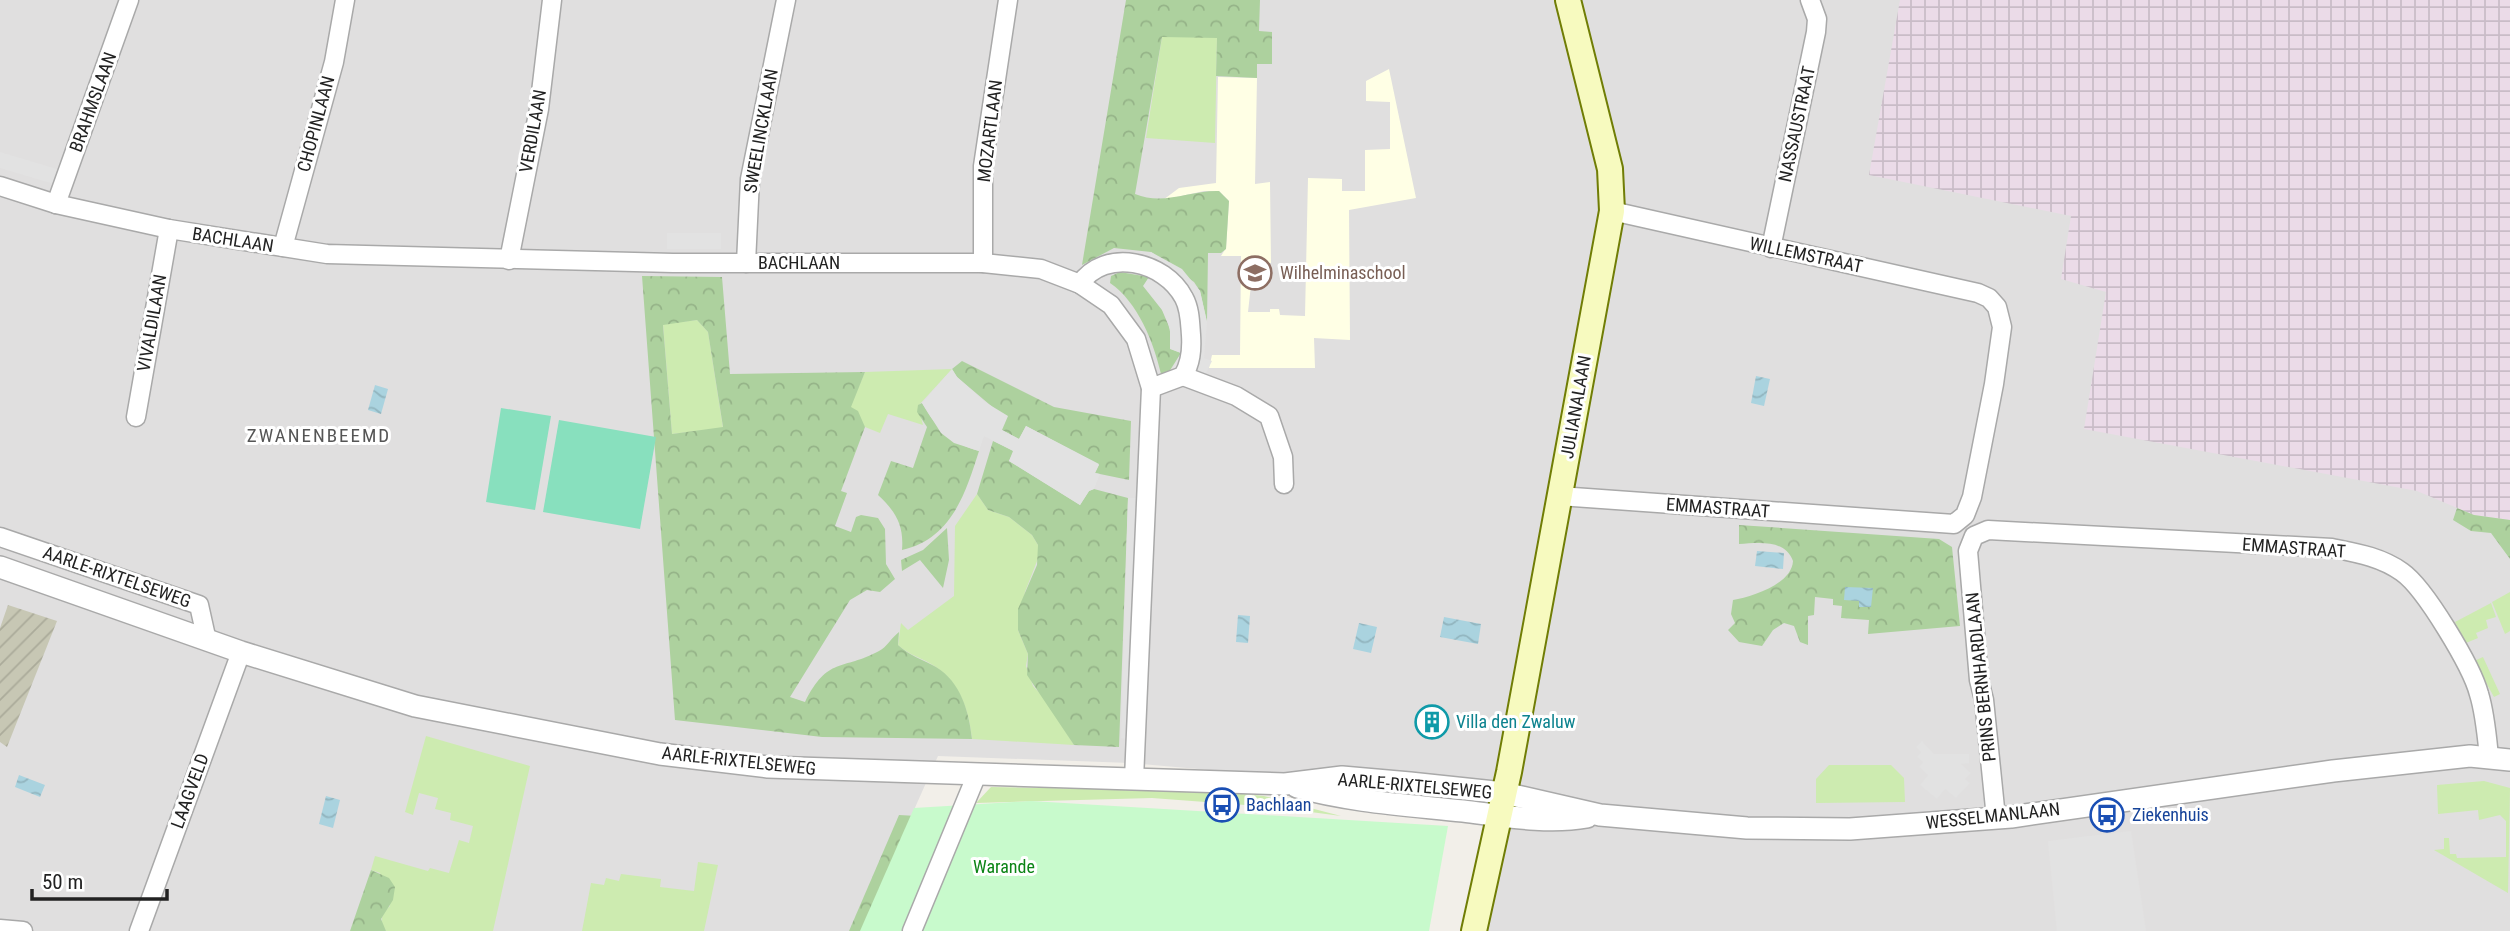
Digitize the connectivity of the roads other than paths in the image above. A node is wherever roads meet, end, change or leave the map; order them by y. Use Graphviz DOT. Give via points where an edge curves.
graph roads {
  1 [pos="129,0"];
  2 [pos="345,0"];
  3 [pos="552,0"];
  4 [pos="786,0"];
  5 [pos="1008,0"];
  6 [pos="1568,0"];
  7 [pos="1810,0"];
  8 [pos="0,186"];
  9 [pos="55,204"];
  10 [pos="1612,211"];
  11 [pos="169,229"];
  12 [pos="283,247"];
  13 [pos="1771,248"];
  14 [pos="509,260"];
  15 [pos="746,263"];
  16 [pos="983,263"];
  17 [pos="1080,284"];
  18 [pos="1183,376"];
  19 [pos="1152,388"];
  20 [pos="136,417"];
  21 [pos="1283,484"];
  22 [pos="1559,496"];
  23 [pos="1961,521"];
  24 [pos="1974,536"];
  25 [pos="0,537"];
  26 [pos="0,567"];
  27 [pos="207,641"];
  28 [pos="242,652"];
  29 [pos="2500,759"];
  30 [pos="977,775"];
  31 [pos="1134,779"];
  32 [pos="1502,804"];
  33 [pos="1996,818"];
  34 [pos="0,929"];
  35 [pos="23,931"];
  36 [pos="139,931"];
  37 [pos="912,931"];
  38 [pos="1474,931"];
  1 -- 9 [label="street, BRAHMSLAAN"];
  2 -- 12 [label="street, CHOPINLAAN" via="334,62"];
  3 -- 14 [label="street, VERDILAAN" via="538,109"];
  4 -- 15 [label="street, SWEELINCKLAAN" via="750,179"];
  5 -- 16 [label="street, MOZARTLAAN" via="983,166"];
  6 -- 10 [label="main road, JULIANALAAN" via="1610,169"];
  7 -- 13 [label="street, NASSAUSTRAAT" via="1816,32"];
  8 -- 9 [label="street, BACHLAAN"];
  9 -- 11 [label="street, BACHLAAN"];
  10 -- 13 [label="street, WILLEMSTRAAT"];
  10 -- 22 [label="main road, JULIANALAAN"];
  11 -- 12 [label="street, BACHLAAN"];
  11 -- 20 [label="street, VIVALDILAAN"];
  12 -- 14 [label="street, BACHLAAN" via="327,254"];
  13 -- 23 [label="street, WILLEMSTRAAT" via="1978,293 1997,307 2002,327 1994,384 1972,497"];
  14 -- 15 [label="street, BACHLAAN"];
  15 -- 16 [label="street, BACHLAAN"];
  16 -- 17 [label="street, BACHLAAN" via="1041,269"];
  17 -- 18 [label="street" via="1093,269 1120,262 1147,266 1173,283 1190,317 1191,358"];
  17 -- 19 [label="street, BACHLAAN" via="1111,305 1136,339"];
  18 -- 19 [label="street"];
  18 -- 21 [label="street" via="1236,396 1269,416 1283,457"];
  19 -- 31 [label="street, BACHLAAN"];
  22 -- 23 [label="street, EMMASTRAAT" via="1943,524"];
  22 -- 32 [label="main road, JULIANALAAN"];
  24 -- 29 [label="street, EMMASTRAAT" via="1989,530 2332,548 2386,562 2404,573 2432,604 2479,692"];
  24 -- 33 [label="street, PRINS BERNHARDLAAN" via="1968,551"];
  25 -- 27 [label="street, AARLE-RIXTELSEWEG" via="199,605"];
  26 -- 27 [label="street, AARLE-RIXTELSEWEG"];
  27 -- 28 [label="street, AARLE-RIXTELSEWEG"];
  28 -- 30 [label="street, AARLE-RIXTELSEWEG" via="415,706 660,754 768,767"];
  28 -- 36 [label="street, LAAGVELD"];
  29 -- 33 [label="street, WESSELMANLAAN" via="2470,756 2333,771"];
  30 -- 31 [label="street, AARLE-RIXTELSEWEG"];
  30 -- 37 [label="street"];
  31 -- 32 [label="street, AARLE-RIXTELSEWEG" via="1285,784 1342,777"];
  32 -- 33 [label="street, WESSELMANLAAN" via="1760,828 1850,829"];
  32 -- 38 [label="main road, JULIANALAAN"];
  34 -- 35 [label="street"];
}
